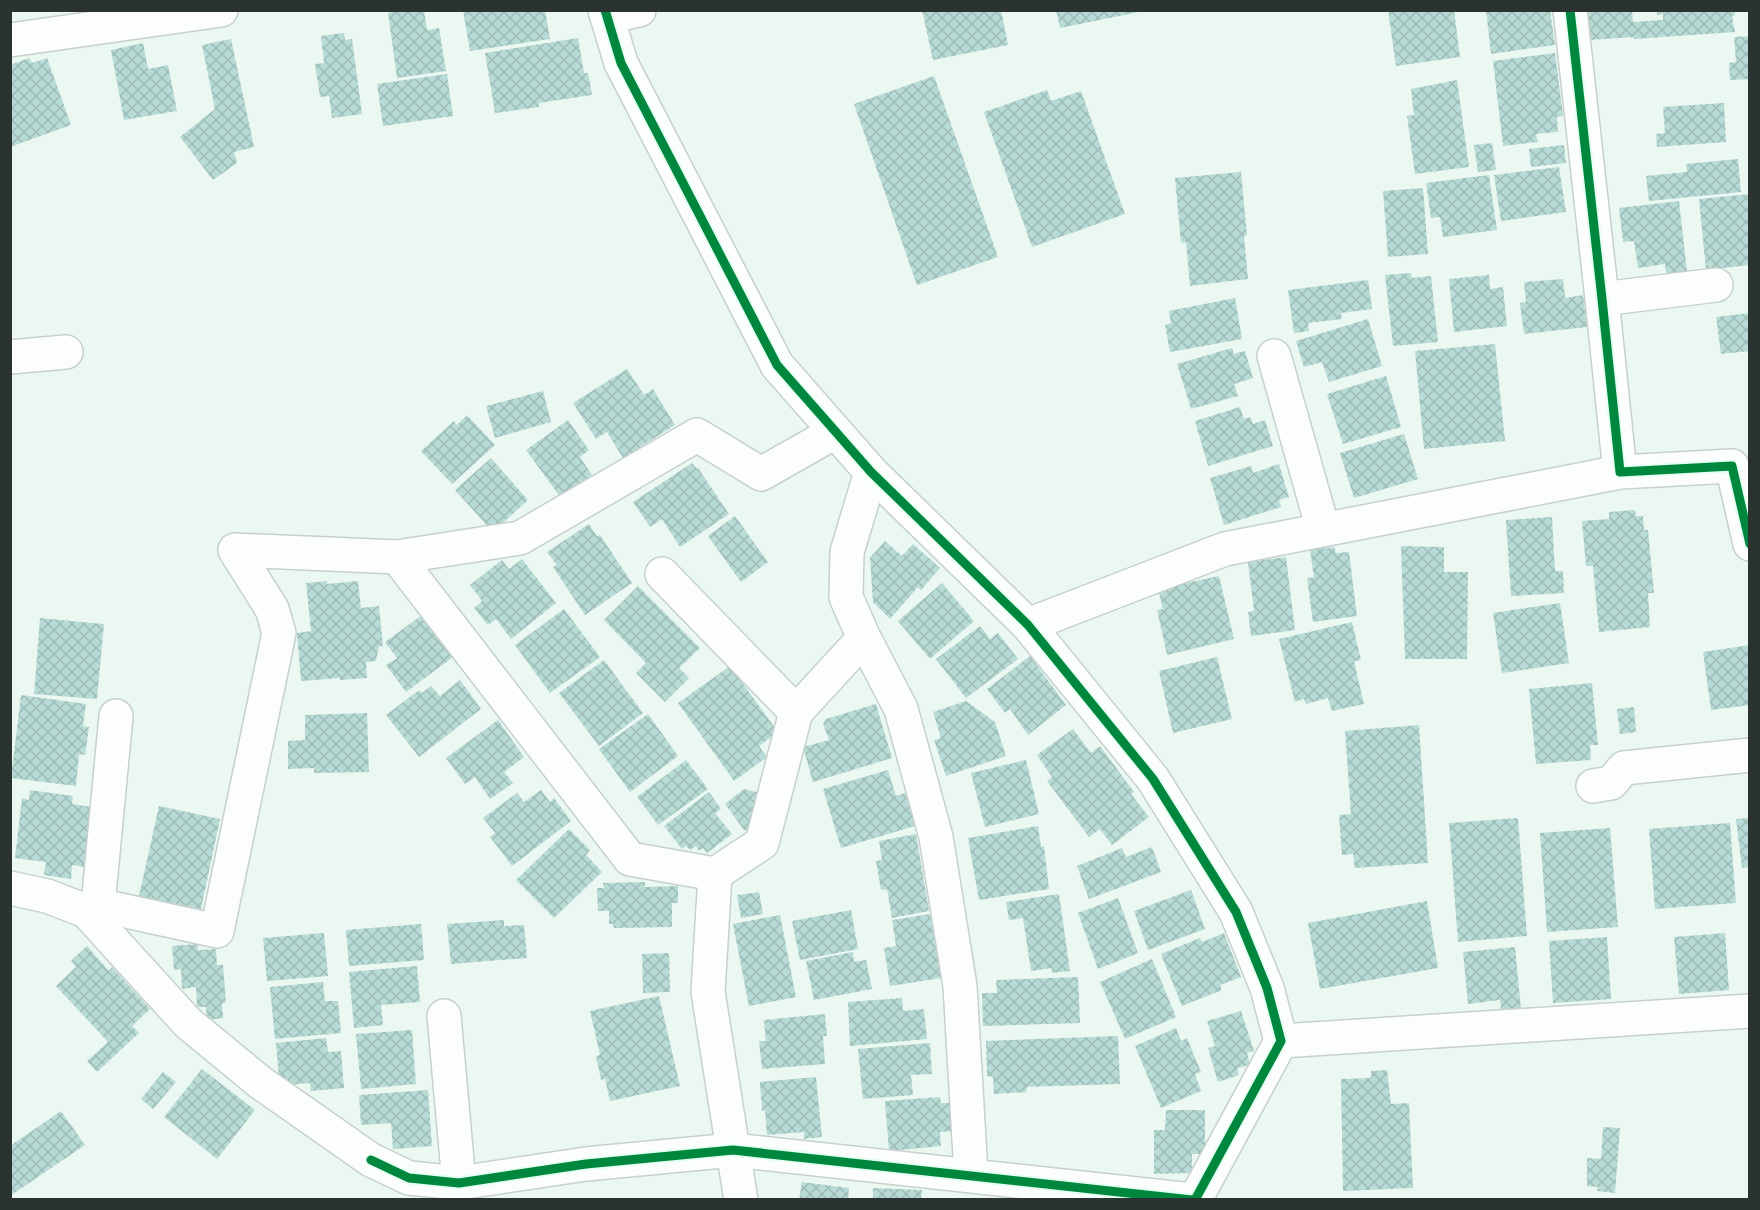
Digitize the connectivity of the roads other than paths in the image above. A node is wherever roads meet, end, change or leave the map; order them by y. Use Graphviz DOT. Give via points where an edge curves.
graph roads {
  1 [pos="221,10"];
  2 [pos="639,10"];
  3 [pos="1570,10"];
  4 [pos="606,14"];
  5 [pos="28,28"];
  6 [pos="1716,285"];
  7 [pos="1602,299"];
  8 [pos="66,352"];
  9 [pos="1274,356"];
  10 [pos="10,357"];
  11 [pos="835,432"];
  12 [pos="871,472"];
  13 [pos="1620,472"];
  14 [pos="1323,529"];
  15 [pos="1749,544"];
  16 [pos="397,557"];
  17 [pos="662,574"];
  18 [pos="1029,625"];
  19 [pos="864,638"];
  20 [pos="796,712"];
  21 [pos="117,716"];
  22 [pos="1749,755"];
  23 [pos="1593,786"];
  24 [pos="715,874"];
  25 [pos="10,888"];
  26 [pos="92,908"];
  27 [pos="1749,1011"];
  28 [pos="444,1016"];
  29 [pos="1281,1041"];
  30 [pos="733,1150"];
  31 [pos="971,1174"];
  32 [pos="459,1183"];
  33 [pos="741,1200"];
  34 [pos="1194,1200"];
  1 -- 5 [label="street"];
  2 -- 4 [label="street"];
  3 -- 7 [label="street"];
  4 -- 11 [label="street" via="621,63 777,365"];
  6 -- 7 [label="street"];
  7 -- 13 [label="street"];
  8 -- 10 [label="street"];
  9 -- 14 [label="street"];
  11 -- 12 [label="street"];
  11 -- 16 [label="street" via="761,474 698,435 520,538"];
  12 -- 18 [label="street"];
  12 -- 19 [label="street" via="847,552 846,597"];
  13 -- 14 [label="street"];
  13 -- 15 [label="street" via="1731,466"];
  14 -- 18 [label="street" via="1226,549"];
  16 -- 24 [label="street" via="630,859"];
  16 -- 26 [label="street" via="235,550 272,609 279,633 217,931"];
  17 -- 20 [label="street"];
  18 -- 29 [label="street" via="1153,779 1236,912 1267,988"];
  19 -- 20 [label="street"];
  19 -- 31 [label="street" via="901,709 936,837 960,986"];
  20 -- 24 [label="street" via="762,843"];
  21 -- 26 [label="street"];
  22 -- 23 [label="street" via="1624,768 1611,783"];
  24 -- 30 [label="street" via="708,992"];
  25 -- 26 [label="street"];
  26 -- 32 [label="street" via="188,1023 261,1083 371,1160 409,1178"];
  27 -- 29 [label="street"];
  28 -- 32 [label="street"];
  29 -- 34 [label="street"];
  30 -- 31 [label="street"];
  30 -- 32 [label="street" via="586,1164"];
  30 -- 33 [label="street"];
  31 -- 34 [label="street"];
}
